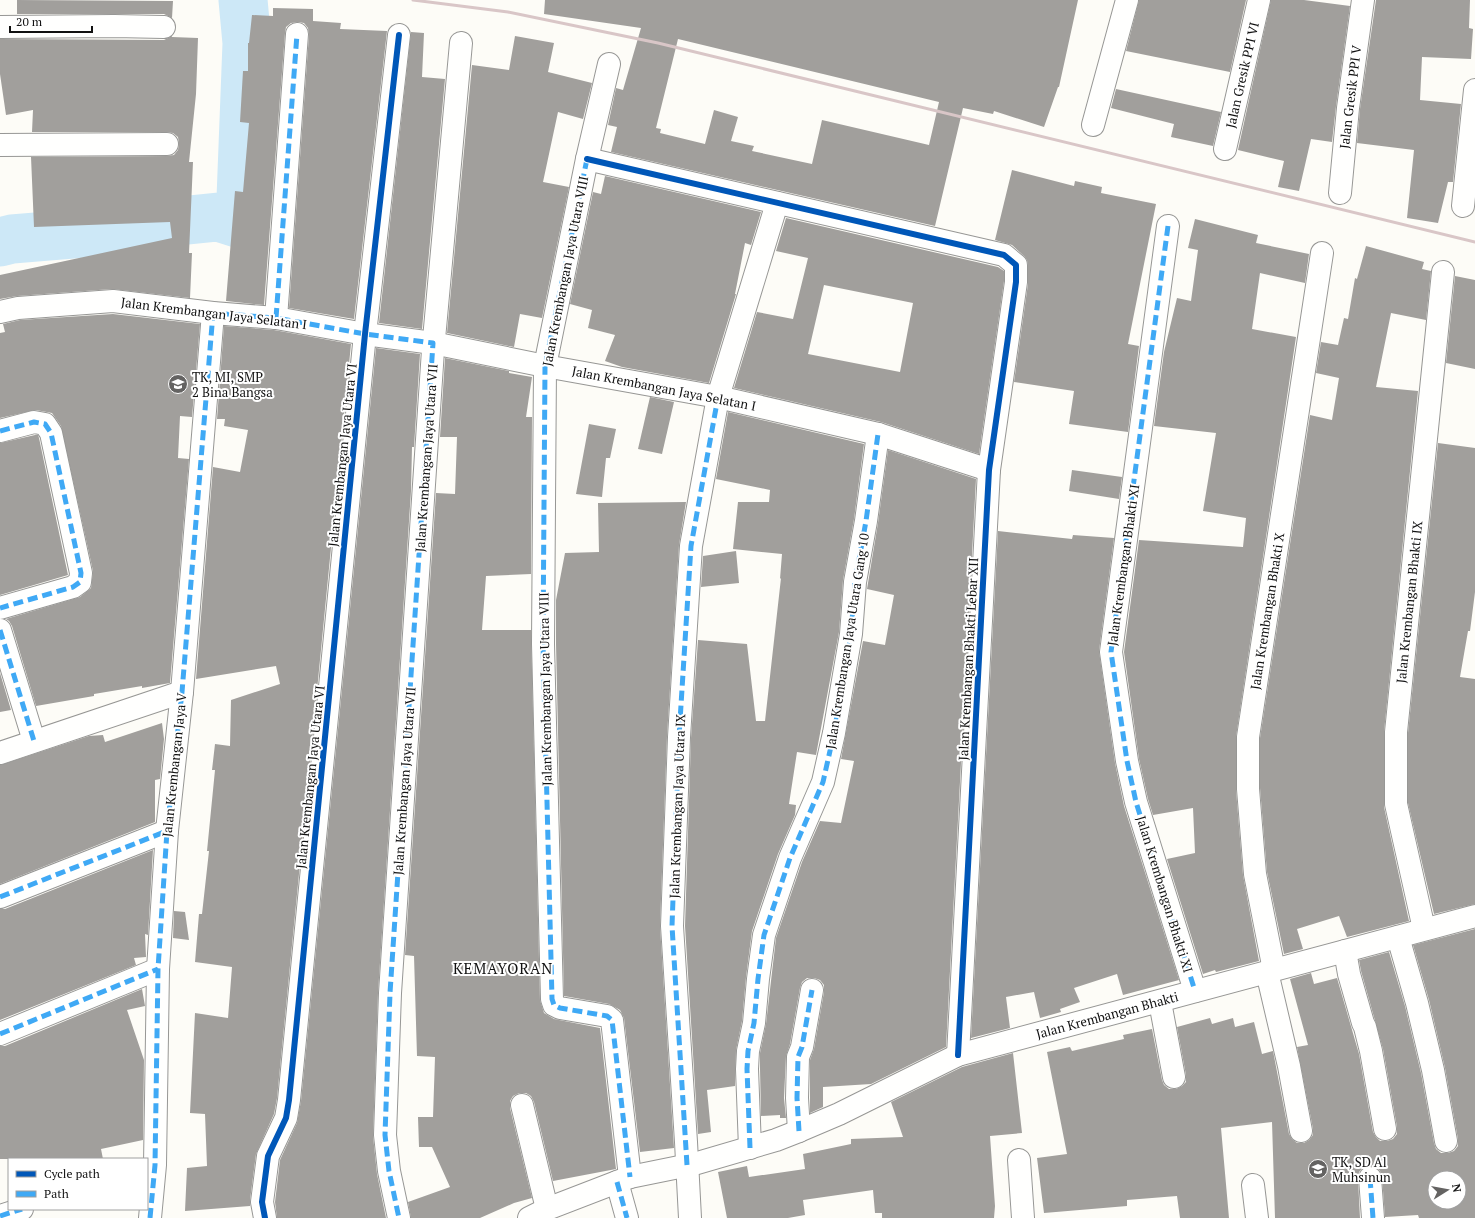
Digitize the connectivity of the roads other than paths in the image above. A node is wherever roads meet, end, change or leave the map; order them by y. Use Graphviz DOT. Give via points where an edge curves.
graph roads {
  1 [pos="1127,0"];
  2 [pos="1259,0"];
  3 [pos="1363,0"];
  4 [pos="0,27"];
  5 [pos="164,28"];
  6 [pos="298,34"];
  7 [pos="400,35"];
  8 [pos="461,43"];
  9 [pos="609,64"];
  10 [pos="1475,90"];
  11 [pos="1093,125"];
  12 [pos="167,144"];
  13 [pos="0,145"];
  14 [pos="1225,149"];
  15 [pos="586,159"];
  16 [pos="1340,193"];
  17 [pos="777,203"];
  18 [pos="1463,206"];
  19 [pos="1168,226"];
  20 [pos="1322,252"];
  21 [pos="1443,272"];
  22 [pos="0,312"];
  23 [pos="213,313"];
  24 [pos="276,318"];
  25 [pos="365,334"];
  26 [pos="434,343"];
  27 [pos="545,366"];
  28 [pos="718,397"];
  29 [pos="0,431"];
  30 [pos="878,434"];
  31 [pos="989,470"];
  32 [pos="0,608"];
  33 [pos="0,630"];
  34 [pos="182,692"];
  35 [pos="34,741"];
  36 [pos="0,753"];
  37 [pos="167,831"];
  38 [pos="0,897"];
  39 [pos="1475,916"];
  40 [pos="1424,929"];
  41 [pos="1398,937"];
  42 [pos="1345,951"];
  43 [pos="158,969"];
  44 [pos="1270,971"];
  45 [pos="812,990"];
  46 [pos="1196,991"];
  47 [pos="1160,1002"];
  48 [pos="0,1034"];
  49 [pos="958,1055"];
  50 [pos="1174,1077"];
  51 [pos="522,1105"];
  52 [pos="1385,1129"];
  53 [pos="799,1131"];
  54 [pos="1301,1131"];
  55 [pos="1446,1141"];
  56 [pos="750,1148"];
  57 [pos="1019,1160"];
  58 [pos="687,1165"];
  59 [pos="151,1166"];
  60 [pos="1370,1178"];
  61 [pos="624,1179"];
  62 [pos="1254,1185"];
  63 [pos="19,1210"];
  64 [pos="538,1214"];
  65 [pos="0,1216"];
  66 [pos="150,1218"];
  67 [pos="265,1218"];
  68 [pos="399,1218"];
  69 [pos="628,1218"];
  70 [pos="690,1218"];
  71 [pos="1023,1218"];
  72 [pos="1257,1218"];
  73 [pos="1373,1218"];
  1 -- 11 [label="street"];
  2 -- 14 [label="street, Jalan Gresik PPI VI"];
  3 -- 16 [label="street, Jalan Gresik PPI V" via="1348,108"];
  4 -- 5 [label="street"];
  6 -- 24 [label="street"];
  7 -- 25 [label="street, Jalan Krembangan Jaya Utara VI"];
  8 -- 26 [label="street, Jalan Krembangan Jaya Utara VII"];
  9 -- 15 [label="street, Jalan Krembangan Jaya Utara VIII"];
  10 -- 18 [label="street"];
  12 -- 13 [label="street"];
  15 -- 17 [label="street"];
  15 -- 27 [label="street, Jalan Krembangan Jaya Utara VIII"];
  17 -- 28 [label="street, Jalan Krembangan Jaya Utara IX"];
  17 -- 31 [label="street, Jalan Krembangan Bhakti Lebar XII" via="1004,255 1016,265 1016,282"];
  19 -- 46 [label="street, Jalan Krembangan Bhakti XI" via="1111,652 1127,761 1136,802"];
  20 -- 44 [label="street, Jalan Krembangan Bhakti X" via="1248,737 1248,789 1255,874"];
  21 -- 40 [label="street, Jalan Krembangan Bhakti IX" via="1396,732 1396,804"];
  22 -- 23 [label="street, Jalan Krembangan Jaya Selatan I" via="18,308 113,301"];
  23 -- 24 [label="street, Jalan Krembangan Jaya Selatan I"];
  23 -- 34 [label="street, Jalan Krembangan Jaya V"];
  24 -- 25 [label="street, Jalan Krembangan Jaya Selatan I"];
  25 -- 26 [label="street, Jalan Krembangan Jaya Selatan I"];
  25 -- 67 [label="street, Jalan Krembangan Jaya Utara VI" via="290,1100 286,1118 268,1156 262,1202"];
  26 -- 27 [label="street, Jalan Krembangan Jaya Selatan I"];
  26 -- 68 [label="street, Jalan Krembangan Jaya Utara VII" via="390,993 385,1135 389,1171"];
  27 -- 28 [label="street, Jalan Krembangan Jaya Selatan I"];
  27 -- 61 [label="street, Jalan Krembangan Jaya Utara VIII" via="543,644 552,999 554,1005 560,1008 607,1016 612,1020"];
  28 -- 30 [label="street, Jalan Krembangan Jaya Selatan I"];
  28 -- 58 [label="street, Jalan Krembangan Jaya Utara IX" via="691,546 679,737 672,926"];
  29 -- 32 [label="street" via="34,422 45,424 51,433 81,573 80,582 73,587"];
  30 -- 31 [label="street, Jalan Krembangan Jaya Selatan I"];
  30 -- 56 [label="street, Jalan Krembangan Jaya Utara Gang 10" via="855,582 851,634 823,782 790,858 764,935 754,1024 748,1051"];
  31 -- 49 [label="street, Jalan Krembangan Bhakti Lebar XII"];
  33 -- 35 [label="street"];
  34 -- 35 [label="street"];
  34 -- 37 [label="street, Jalan Krembangan Jaya V"];
  35 -- 36 [label="street"];
  37 -- 38 [label="street"];
  37 -- 43 [label="street, Jalan Krembangan Jaya V"];
  39 -- 40 [label="street, Jalan Krembangan Bhakti"];
  40 -- 41 [label="street, Jalan Krembangan Bhakti"];
  41 -- 42 [label="street, Jalan Krembangan Bhakti"];
  41 -- 55 [label="street" via="1425,1036"];
  42 -- 44 [label="street, Jalan Krembangan Bhakti"];
  42 -- 52 [label="street" via="1371,1051"];
  43 -- 48 [label="street"];
  43 -- 59 [label="street, Jalan Krembangan Jaya V"];
  44 -- 46 [label="street, Jalan Krembangan Bhakti"];
  44 -- 54 [label="street, Jalan Krembangan Bhakti X"];
  45 -- 53 [label="street" via="802,1048 798,1056"];
  46 -- 47 [label="street, Jalan Krembangan Bhakti"];
  47 -- 49 [label="street, Jalan Krembangan Bhakti"];
  47 -- 50 [label="street"];
  49 -- 53 [label="street, Jalan Krembangan Bhakti"];
  51 -- 64 [label="street"];
  53 -- 56 [label="street, Jalan Krembangan Bhakti"];
  56 -- 58 [label="street, Jalan Krembangan Bhakti"];
  57 -- 71 [label="street"];
  58 -- 61 [label="street, Jalan Krembangan Bhakti"];
  58 -- 70 [label="street, Jalan Krembangan Jaya Utara IX"];
  59 -- 66 [label="street, Jalan Krembangan Jaya V"];
  60 -- 73 [label="street"];
  61 -- 64 [label="street, Jalan Krembangan Bhakti"];
  61 -- 69 [label="street"];
  62 -- 72 [label="street"];
  63 -- 65 [label="street"];
}
